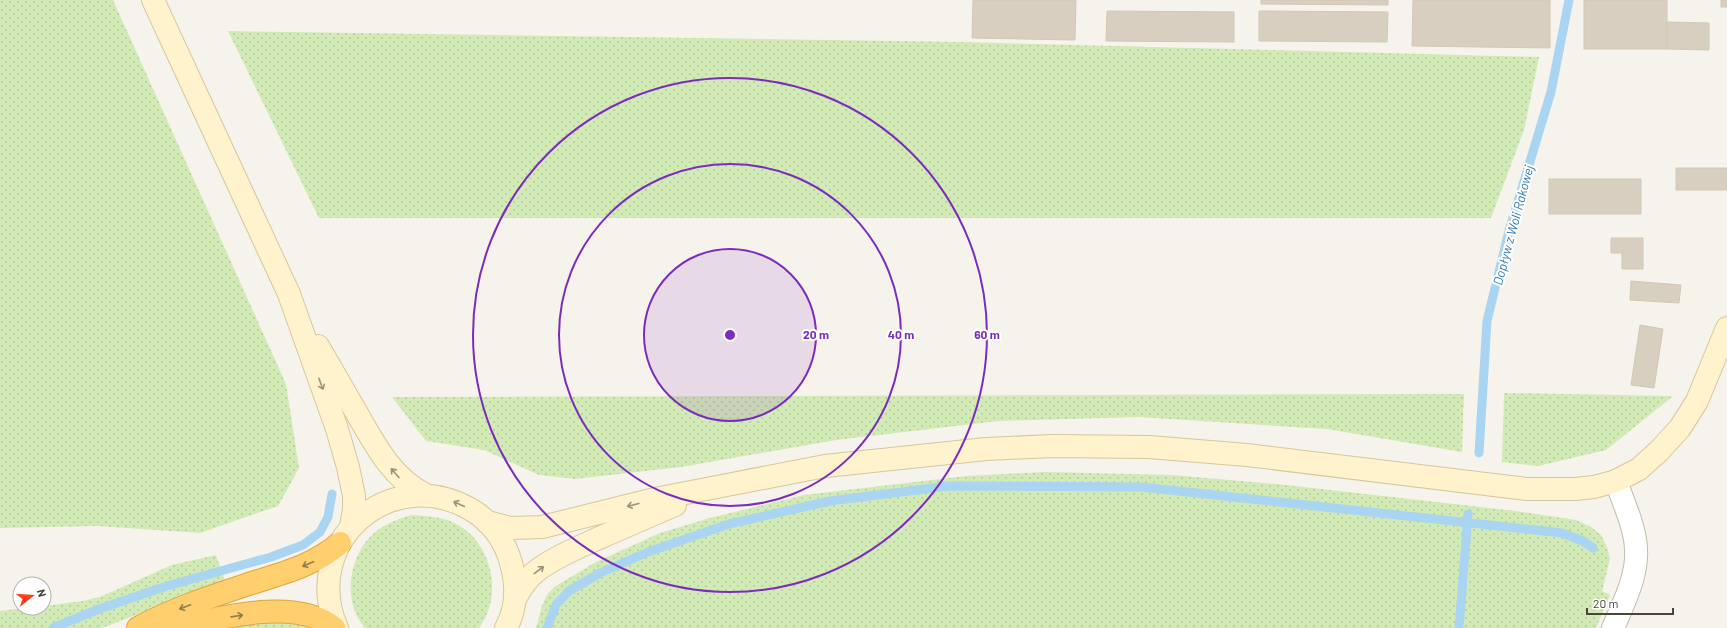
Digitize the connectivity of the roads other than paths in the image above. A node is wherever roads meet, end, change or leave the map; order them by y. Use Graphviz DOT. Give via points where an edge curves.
graph roads {
  1 [pos="153,0"];
  2 [pos="289,294"];
  3 [pos="1727,328"];
  4 [pos="1616,481"];
  5 [pos="712,489"];
  6 [pos="426,495"];
  7 [pos="487,522"];
  8 [pos="345,535"];
  9 [pos="515,599"];
  10 [pos="138,628"];
  11 [pos="171,628"];
  12 [pos="334,628"];
  13 [pos="337,628"];
  14 [pos="506,628"];
  15 [pos="1613,628"];
  1 -- 2 [label="main road"];
  6 -- 2 [label="main road, one-way" via="400,478 380,454"];
  2 -- 8 [label="main road, one-way" via="348,467 354,509"];
  3 -- 4 [label="main road" via="1697,401 1680,428 1639,469"];
  4 -- 5 [label="main road" via="1575,489 1528,489 1247,455 1149,447 1052,446 986,449 833,465"];
  4 -- 15 [label="street" via="1635,538 1636,550 1627,594"];
  5 -- 7 [label="main road, one-way" via="655,499 542,527 511,528"];
  9 -- 5 [label="main road, one-way" via="527,580 553,560"];
  7 -- 6 [label="main road, one-way" via="460,503"];
  6 -- 8 [label="main road" via="391,500 364,514"];
  7 -- 9 [label="main road" via="502,541 509,556 514,573"];
  8 -- 10 [label="highway, one-way" via="316,560 299,568 226,592 154,619"];
  8 -- 13 [label="main road" via="334,554 328,589 330,607"];
  9 -- 14 [label="main road"];
  11 -- 12 [label="highway, one-way" via="235,616 286,611 315,616"];
}
